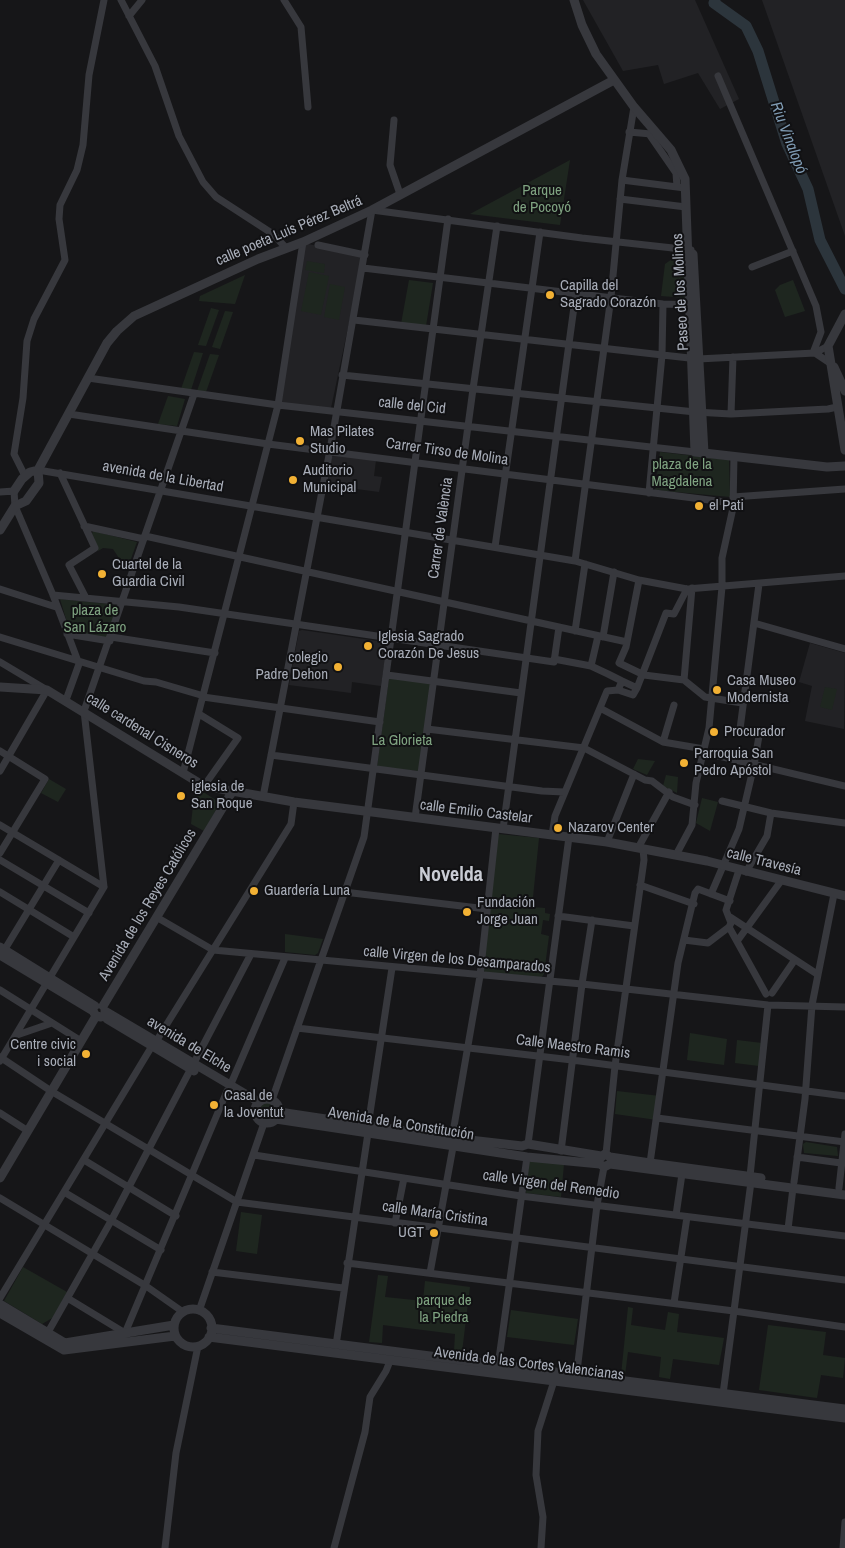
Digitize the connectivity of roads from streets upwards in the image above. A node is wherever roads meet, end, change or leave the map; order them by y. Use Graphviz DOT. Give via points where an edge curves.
graph roads {
  1 [pos="104,0"];
  2 [pos="121,0"];
  3 [pos="142,0"];
  4 [pos="284,0"];
  5 [pos="574,0"];
  6 [pos="129,16"];
  7 [pos="718,76"];
  8 [pos="614,80"];
  9 [pos="308,107"];
  10 [pos="634,107"];
  11 [pos="394,120"];
  12 [pos="629,132"];
  13 [pos="649,134"];
  14 [pos="660,137"];
  15 [pos="622,180"];
  16 [pos="681,187"];
  17 [pos="400,194"];
  18 [pos="620,199"];
  19 [pos="686,207"];
  20 [pos="372,210"];
  21 [pos="448,219"];
  22 [pos="497,226"];
  23 [pos="540,232"];
  24 [pos="303,242"];
  25 [pos="616,242"];
  26 [pos="318,245"];
  27 [pos="286,248"];
  28 [pos="690,250"];
  29 [pos="793,251"];
  30 [pos="365,255"];
  31 [pos="752,267"];
  32 [pos="363,268"];
  33 [pos="438,277"];
  34 [pos="488,283"];
  35 [pos="530,287"];
  36 [pos="576,292"];
  37 [pos="611,297"];
  38 [pos="663,304"];
  39 [pos="693,305"];
  40 [pos="845,314"];
  41 [pos="354,320"];
  42 [pos="433,330"];
  43 [pos="481,335"];
  44 [pos="523,340"];
  45 [pos="830,343"];
  46 [pos="569,345"];
  47 [pos="604,349"];
  48 [pos="814,353"];
  49 [pos="662,355"];
  50 [pos="733,357"];
  51 [pos="694,359"];
  52 [pos="830,364"];
  53 [pos="342,375"];
  54 [pos="88,378"];
  55 [pos="425,384"];
  56 [pos="473,389"];
  57 [pos="845,392"];
  58 [pos="515,393"];
  59 [pos="194,394"];
  60 [pos="562,398"];
  61 [pos="597,402"];
  62 [pos="278,405"];
  63 [pos="841,405"];
  64 [pos="658,408"];
  65 [pos="336,412"];
  66 [pos="698,412"];
  67 [pos="69,414"];
  68 [pos="731,414"];
  69 [pos="845,417"];
  70 [pos="421,421"];
  71 [pos="468,426"];
  72 [pos="510,430"];
  73 [pos="181,432"];
  74 [pos="556,436"];
  75 [pos="592,441"];
  76 [pos="268,444"];
  77 [pos="653,448"];
  78 [pos="330,450"];
  79 [pos="845,450"];
  80 [pos="699,453"];
  81 [pos="734,456"];
  82 [pos="415,462"];
  83 [pos="845,466"];
  84 [pos="462,468"];
  85 [pos="38,470"];
  86 [pos="60,473"];
  87 [pos="504,474"];
  88 [pos="25,476"];
  89 [pos="550,480"];
  90 [pos="585,485"];
  91 [pos="845,489"];
  92 [pos="162,490"];
  93 [pos="14,491"];
  94 [pos="0,492"];
  95 [pos="649,493"];
  96 [pos="733,500"];
  97 [pos="15,506"];
  98 [pos="252,506"];
  99 [pos="317,518"];
  100 [pos="84,526"];
  101 [pos="0,530"];
  102 [pos="405,533"];
  103 [pos="145,538"];
  104 [pos="453,541"];
  105 [pos="495,547"];
  106 [pos="540,556"];
  107 [pos="239,557"];
  108 [pos="575,561"];
  109 [pos="585,564"];
  110 [pos="307,571"];
  111 [pos="614,572"];
  112 [pos="845,576"];
  113 [pos="638,580"];
  114 [pos="759,584"];
  115 [pos="722,587"];
  116 [pos="689,588"];
  117 [pos="0,589"];
  118 [pos="397,592"];
  119 [pos="53,595"];
  120 [pos="86,598"];
  121 [pos="123,601"];
  122 [pos="444,602"];
  123 [pos="56,607"];
  124 [pos="224,614"];
  125 [pos="674,614"];
  126 [pos="689,616"];
  127 [pos="531,621"];
  128 [pos="754,623"];
  129 [pos="296,625"];
  130 [pos="560,627"];
  131 [pos="575,631"];
  132 [pos="67,634"];
  133 [pos="601,636"];
  134 [pos="0,637"];
  135 [pos="110,639"];
  136 [pos="391,639"];
  137 [pos="627,642"];
  138 [pos="438,646"];
  139 [pos="845,649"];
  140 [pos="215,653"];
  141 [pos="526,658"];
  142 [pos="554,660"];
  143 [pos="78,661"];
  144 [pos="0,662"];
  145 [pos="591,666"];
  146 [pos="100,668"];
  147 [pos="386,675"];
  148 [pos="644,675"];
  149 [pos="684,680"];
  150 [pos="434,681"];
  151 [pos="622,681"];
  152 [pos="0,686"];
  153 [pos="637,688"];
  154 [pos="47,690"];
  155 [pos="618,690"];
  156 [pos="521,693"];
  157 [pos="203,697"];
  158 [pos="712,697"];
  159 [pos="66,700"];
  160 [pos="742,703"];
  161 [pos="674,705"];
  162 [pos="280,708"];
  163 [pos="600,708"];
  164 [pos="84,711"];
  165 [pos="199,714"];
  166 [pos="380,722"];
  167 [pos="427,729"];
  168 [pos="515,739"];
  169 [pos="663,742"];
  170 [pos="584,748"];
  171 [pos="703,750"];
  172 [pos="0,751"];
  173 [pos="271,755"];
  174 [pos="9,757"];
  175 [pos="754,765"];
  176 [pos="374,769"];
  177 [pos="0,771"];
  178 [pos="183,773"];
  179 [pos="634,774"];
  180 [pos="421,775"];
  181 [pos="204,786"];
  182 [pos="509,786"];
  183 [pos="845,786"];
  184 [pos="232,792"];
  185 [pos="564,792"];
  186 [pos="669,792"];
  187 [pos="263,797"];
  188 [pos="722,801"];
  189 [pos="294,802"];
  190 [pos="695,805"];
  191 [pos="744,806"];
  192 [pos="366,811"];
  193 [pos="771,813"];
  194 [pos="415,818"];
  195 [pos="845,823"];
  196 [pos="0,825"];
  197 [pos="500,828"];
  198 [pos="12,832"];
  199 [pos="552,835"];
  200 [pos="569,837"];
  201 [pos="606,842"];
  202 [pos="640,849"];
  203 [pos="0,853"];
  204 [pos="660,853"];
  205 [pos="676,855"];
  206 [pos="0,860"];
  207 [pos="59,860"];
  208 [pos="644,860"];
  209 [pos="722,866"];
  210 [pos="743,871"];
  211 [pos="781,881"];
  212 [pos="640,885"];
  213 [pos="44,886"];
  214 [pos="104,887"];
  215 [pos="0,892"];
  216 [pos="344,892"];
  217 [pos="711,894"];
  218 [pos="834,894"];
  219 [pos="845,896"];
  220 [pos="730,900"];
  221 [pos="694,904"];
  222 [pos="487,909"];
  223 [pos="28,910"];
  224 [pos="89,913"];
  225 [pos="558,916"];
  226 [pos="730,917"];
  227 [pos="158,918"];
  228 [pos="592,920"];
  229 [pos="634,926"];
  230 [pos="729,927"];
  231 [pos="748,928"];
  232 [pos="74,937"];
  233 [pos="684,940"];
  234 [pos="738,940"];
  235 [pos="213,950"];
  236 [pos="1,953"];
  237 [pos="251,954"];
  238 [pos="285,958"];
  239 [pos="320,961"];
  240 [pos="794,961"];
  241 [pos="392,968"];
  242 [pos="817,974"];
  243 [pos="480,976"];
  244 [pos="49,980"];
  245 [pos="549,982"];
  246 [pos="582,984"];
  247 [pos="0,990"];
  248 [pos="625,990"];
  249 [pos="769,993"];
  250 [pos="673,995"];
  251 [pos="769,1004"];
  252 [pos="812,1005"];
  253 [pos="845,1008"];
  254 [pos="31,1011"];
  255 [pos="99,1011"];
  256 [pos="52,1023"];
  257 [pos="297,1028"];
  258 [pos="17,1035"];
  259 [pos="381,1038"];
  260 [pos="81,1041"];
  261 [pos="154,1043"];
  262 [pos="468,1048"];
  263 [pos="540,1057"];
  264 [pos="1,1059"];
  265 [pos="572,1060"];
  266 [pos="192,1066"];
  267 [pos="615,1066"];
  268 [pos="663,1072"];
  269 [pos="760,1084"];
  270 [pos="229,1088"];
  271 [pos="51,1091"];
  272 [pos="806,1091"];
  273 [pos="845,1096"];
  274 [pos="272,1100"];
  275 [pos="257,1105"];
  276 [pos="0,1113"];
  277 [pos="277,1115"];
  278 [pos="657,1118"];
  279 [pos="107,1123"];
  280 [pos="264,1123"];
  281 [pos="754,1129"];
  282 [pos="28,1130"];
  283 [pos="368,1130"];
  284 [pos="845,1134"];
  285 [pos="801,1136"];
  286 [pos="453,1142"];
  287 [pos="844,1142"];
  288 [pos="148,1148"];
  289 [pos="561,1150"];
  290 [pos="527,1151"];
  291 [pos="254,1154"];
  292 [pos="797,1157"];
  293 [pos="84,1160"];
  294 [pos="605,1160"];
  295 [pos="650,1163"];
  296 [pos="842,1164"];
  297 [pos="361,1171"];
  298 [pos="682,1174"];
  299 [pos="193,1175"];
  300 [pos="0,1178"];
  301 [pos="404,1178"];
  302 [pos="750,1179"];
  303 [pos="446,1184"];
  304 [pos="794,1185"];
  305 [pos="129,1188"];
  306 [pos="843,1190"];
  307 [pos="64,1192"];
  308 [pos="521,1196"];
  309 [pos="0,1198"];
  310 [pos="237,1202"];
  311 [pos="597,1205"];
  312 [pos="676,1215"];
  313 [pos="176,1216"];
  314 [pos="687,1216"];
  315 [pos="355,1217"];
  316 [pos="111,1221"];
  317 [pos="395,1223"];
  318 [pos="745,1224"];
  319 [pos="45,1225"];
  320 [pos="438,1229"];
  321 [pos="788,1229"];
  322 [pos="845,1236"];
  323 [pos="515,1239"];
  324 [pos="592,1248"];
  325 [pos="161,1250"];
  326 [pos="93,1254"];
  327 [pos="680,1260"];
  328 [pos="347,1263"];
  329 [pos="740,1267"];
  330 [pos="212,1272"];
  331 [pos="430,1274"];
  332 [pos="845,1280"];
  333 [pos="509,1283"];
  334 [pos="146,1286"];
  335 [pos="343,1288"];
  336 [pos="587,1293"];
  337 [pos="0,1298"];
  338 [pos="69,1299"];
  339 [pos="674,1303"];
  340 [pos="0,1304"];
  341 [pos="199,1311"];
  342 [pos="734,1311"];
  343 [pos="183,1312"];
  344 [pos="0,1313"];
  345 [pos="174,1325"];
  346 [pos="845,1327"];
  347 [pos="210,1332"];
  348 [pos="125,1333"];
  349 [pos="48,1334"];
  350 [pos="175,1336"];
  351 [pos="336,1344"];
  352 [pos="198,1346"];
  353 [pos="390,1361"];
  354 [pos="498,1366"];
  355 [pos="576,1375"];
  356 [pos="554,1381"];
  357 [pos="723,1394"];
  358 [pos="845,1408"];
  359 [pos="845,1418"];
  360 [pos="845,1522"];
  361 [pos="165,1548"];
  362 [pos="334,1548"];
  363 [pos="541,1548"];
  364 [pos="843,1548"];
  1 -- 88 [label="street" via="89,75 83,145 77,170 60,204 65,260 34,319 27,341 23,398 14,454"];
  2 -- 6 [label="street"];
  3 -- 6 [label="street"];
  4 -- 9 [label="street" via="301,27"];
  5 -- 8 [label="street, Paseo de los Molinos" via="585,32"];
  6 -- 27 [label="street" via="155,66 179,136 203,182 216,197 273,234"];
  7 -- 29 [label="street"];
  8 -- 10 [label="street, Paseo de los Molinos"];
  8 -- 17 [label="street, calle poeta Luis Pérez Beltrá"];
  10 -- 12 [label="street"];
  10 -- 14 [label="street, Paseo de los Molinos"];
  11 -- 17 [label="street" via="390,165"];
  12 -- 13 [label="street"];
  12 -- 15 [label="street"];
  13 -- 14 [label="street"];
  13 -- 16 [label="street" via="676,173"];
  14 -- 16 [label="street, Paseo de los Molinos" via="678,161 685,179"];
  14 -- 28 [label="street, Paseo de los Molinos" via="678,153 689,173"];
  15 -- 16 [label="street"];
  15 -- 18 [label="street"];
  16 -- 19 [label="street, Paseo de los Molinos"];
  17 -- 20 [label="street, calle poeta Luis Pérez Beltrá"];
  18 -- 19 [label="street"];
  18 -- 25 [label="street"];
  19 -- 28 [label="street, Paseo de los Molinos"];
  20 -- 21 [label="street"];
  20 -- 24 [label="street, calle poeta Luis Pérez Beltrá"];
  20 -- 30 [label="street"];
  21 -- 22 [label="street"];
  21 -- 33 [label="street"];
  22 -- 23 [label="street"];
  22 -- 34 [label="street, Carrer de València"];
  23 -- 25 [label="street"];
  23 -- 35 [label="street"];
  24 -- 27 [label="street, calle poeta Luis Pérez Beltrá"];
  24 -- 62 [label="street"];
  25 -- 28 [label="street"];
  25 -- 37 [label="street"];
  26 -- 30 [label="street"];
  27 -- 54 [label="street, calle poeta Luis Pérez Beltrá" via="134,316 107,343"];
  28 -- 39 [label="street, Paseo de los Molinos"];
  29 -- 31 [label="street"];
  29 -- 48 [label="street" via="820,324"];
  30 -- 32 [label="street"];
  32 -- 33 [label="street"];
  32 -- 41 [label="street"];
  33 -- 34 [label="street"];
  33 -- 42 [label="street"];
  34 -- 35 [label="street"];
  34 -- 43 [label="street, Carrer de València"];
  35 -- 36 [label="street"];
  35 -- 44 [label="street"];
  36 -- 37 [label="street"];
  36 -- 46 [label="street"];
  37 -- 38 [label="street"];
  37 -- 47 [label="street"];
  38 -- 39 [label="street"];
  38 -- 49 [label="street"];
  39 -- 51 [label="street, Paseo de los Molinos"];
  40 -- 45 [label="street"];
  41 -- 42 [label="street"];
  41 -- 53 [label="street"];
  42 -- 43 [label="street"];
  42 -- 55 [label="street"];
  43 -- 44 [label="street"];
  43 -- 56 [label="street, Carrer de València"];
  44 -- 46 [label="street"];
  44 -- 58 [label="street"];
  45 -- 48 [label="street"];
  45 -- 52 [label="street"];
  45 -- 57 [label="street" via="835,368"];
  46 -- 47 [label="street"];
  46 -- 60 [label="street"];
  47 -- 49 [label="street"];
  47 -- 61 [label="street"];
  48 -- 50 [label="street"];
  48 -- 52 [label="street"];
  49 -- 51 [label="street"];
  49 -- 64 [label="street"];
  50 -- 51 [label="street"];
  50 -- 68 [label="street"];
  51 -- 66 [label="street, Paseo de los Molinos"];
  52 -- 63 [label="street"];
  53 -- 55 [label="street"];
  53 -- 65 [label="street"];
  54 -- 59 [label="street, calle del Cid"];
  54 -- 67 [label="street, calle poeta Luis Pérez Beltrá"];
  55 -- 56 [label="street"];
  55 -- 70 [label="street"];
  56 -- 58 [label="street"];
  56 -- 71 [label="street, Carrer de València"];
  58 -- 60 [label="street"];
  58 -- 72 [label="street"];
  59 -- 62 [label="street, calle del Cid"];
  59 -- 73 [label="street"];
  60 -- 61 [label="street"];
  60 -- 74 [label="street"];
  61 -- 64 [label="street"];
  61 -- 75 [label="street"];
  62 -- 65 [label="street, calle del Cid"];
  62 -- 76 [label="street"];
  63 -- 68 [label="street" via="828,409"];
  63 -- 69 [label="street"];
  63 -- 79 [label="street"];
  64 -- 66 [label="street"];
  64 -- 77 [label="street"];
  65 -- 70 [label="street, calle del Cid"];
  65 -- 78 [label="street"];
  66 -- 68 [label="street"];
  66 -- 80 [label="street, Paseo de los Molinos"];
  67 -- 73 [label="street, Carrer Tirso de Molina"];
  67 -- 85 [label="street, calle poeta Luis Pérez Beltrá"];
  70 -- 71 [label="street, calle del Cid"];
  70 -- 82 [label="street"];
  71 -- 72 [label="street, calle del Cid"];
  71 -- 84 [label="street, Carrer de València"];
  72 -- 74 [label="street, calle del Cid"];
  72 -- 87 [label="street"];
  73 -- 76 [label="street, Carrer Tirso de Molina"];
  73 -- 92 [label="street"];
  74 -- 75 [label="street, calle del Cid"];
  74 -- 89 [label="street"];
  75 -- 77 [label="street, calle del Cid"];
  75 -- 90 [label="street"];
  76 -- 78 [label="street, Carrer Tirso de Molina"];
  76 -- 98 [label="street"];
  77 -- 80 [label="street, calle del Cid"];
  77 -- 95 [label="street"];
  78 -- 82 [label="street, Carrer Tirso de Molina"];
  78 -- 99 [label="street"];
  80 -- 81 [label="street, calle del Cid"];
  81 -- 83 [label="street, calle del Cid" via="827,467"];
  81 -- 96 [label="street"];
  82 -- 84 [label="street, Carrer Tirso de Molina"];
  82 -- 102 [label="street"];
  84 -- 87 [label="street, Carrer Tirso de Molina"];
  84 -- 104 [label="street, Carrer de València"];
  85 -- 86 [label="street, avenida de la Libertad"];
  85 -- 88 [label="street"];
  85 -- 97 [label="street, calle poeta Luis Pérez Beltrá" via="39,483 26,501"];
  86 -- 92 [label="street, avenida de la Libertad"];
  86 -- 100 [label="street"];
  87 -- 89 [label="street, Carrer Tirso de Molina"];
  87 -- 105 [label="street"];
  88 -- 93 [label="street"];
  89 -- 90 [label="street, Carrer Tirso de Molina"];
  89 -- 106 [label="street"];
  90 -- 95 [label="street, Carrer Tirso de Molina"];
  90 -- 108 [label="street"];
  91 -- 96 [label="street, Carrer Tirso de Molina"];
  92 -- 98 [label="street, avenida de la Libertad"];
  92 -- 103 [label="street"];
  93 -- 94 [label="street"];
  93 -- 97 [label="street"];
  95 -- 96 [label="street, Carrer Tirso de Molina"];
  96 -- 115 [label="street" via="722,558"];
  97 -- 101 [label="street, calle poeta Luis Pérez Beltrá"];
  97 -- 119 [label="street"];
  98 -- 99 [label="street, avenida de la Libertad"];
  98 -- 107 [label="street"];
  99 -- 102 [label="street, avenida de la Libertad"];
  99 -- 110 [label="street"];
  100 -- 103 [label="street"];
  100 -- 120 [label="street" via="95,548 69,565"];
  102 -- 104 [label="street, avenida de la Libertad"];
  102 -- 118 [label="street"];
  103 -- 107 [label="street"];
  103 -- 121 [label="street"];
  104 -- 105 [label="street, avenida de la Libertad"];
  104 -- 122 [label="street, Carrer de València"];
  105 -- 106 [label="street, avenida de la Libertad"];
  106 -- 108 [label="street, avenida de la Libertad"];
  106 -- 127 [label="street"];
  107 -- 110 [label="street"];
  107 -- 124 [label="street"];
  108 -- 109 [label="street, avenida de la Libertad"];
  109 -- 111 [label="street, avenida de la Libertad"];
  109 -- 131 [label="street"];
  110 -- 118 [label="street"];
  110 -- 129 [label="street"];
  111 -- 113 [label="street, avenida de la Libertad"];
  111 -- 133 [label="street"];
  112 -- 114 [label="street, avenida de la Libertad"];
  113 -- 116 [label="street, avenida de la Libertad"];
  113 -- 137 [label="street"];
  114 -- 115 [label="street, avenida de la Libertad"];
  114 -- 128 [label="street"];
  115 -- 116 [label="street, avenida de la Libertad"];
  115 -- 158 [label="street"];
  116 -- 125 [label="street"];
  116 -- 126 [label="street"];
  117 -- 123 [label="street"];
  118 -- 122 [label="street"];
  118 -- 136 [label="street"];
  119 -- 120 [label="street"];
  119 -- 123 [label="street"];
  120 -- 121 [label="street"];
  121 -- 124 [label="street"];
  121 -- 135 [label="street"];
  122 -- 127 [label="street"];
  122 -- 138 [label="street, Carrer de València"];
  123 -- 132 [label="street"];
  124 -- 129 [label="street"];
  124 -- 140 [label="street"];
  125 -- 126 [label="street"];
  125 -- 148 [label="street" via="666,613"];
  126 -- 149 [label="street"];
  127 -- 130 [label="street"];
  127 -- 141 [label="street"];
  128 -- 139 [label="street"];
  128 -- 160 [label="street"];
  129 -- 136 [label="street"];
  129 -- 162 [label="street"];
  130 -- 131 [label="street"];
  130 -- 142 [label="street"];
  131 -- 133 [label="street"];
  132 -- 135 [label="street"];
  132 -- 143 [label="street"];
  133 -- 137 [label="street"];
  133 -- 145 [label="street"];
  134 -- 143 [label="street"];
  135 -- 140 [label="street"];
  135 -- 146 [label="street"];
  136 -- 138 [label="street"];
  136 -- 147 [label="street"];
  137 -- 148 [label="street" via="619,664"];
  138 -- 141 [label="street"];
  138 -- 150 [label="street, Carrer de València"];
  140 -- 157 [label="street"];
  141 -- 142 [label="street"];
  141 -- 156 [label="street"];
  142 -- 145 [label="street"];
  143 -- 146 [label="street"];
  143 -- 159 [label="street"];
  144 -- 154 [label="street"];
  145 -- 151 [label="street"];
  146 -- 157 [label="street"];
  146 -- 164 [label="street"];
  147 -- 150 [label="street"];
  147 -- 166 [label="street"];
  148 -- 149 [label="street"];
  148 -- 153 [label="street"];
  149 -- 158 [label="street" via="705,697"];
  150 -- 156 [label="street"];
  150 -- 167 [label="street, Carrer de València"];
  151 -- 153 [label="street"];
  151 -- 155 [label="street"];
  152 -- 154 [label="street"];
  153 -- 155 [label="street" via="633,695"];
  154 -- 159 [label="street, calle cardenal Cisneros"];
  154 -- 174 [label="street"];
  155 -- 163 [label="street" via="607,691"];
  156 -- 168 [label="street"];
  157 -- 162 [label="street"];
  157 -- 165 [label="street"];
  158 -- 160 [label="street"];
  158 -- 171 [label="street"];
  159 -- 164 [label="street, calle cardenal Cisneros"];
  160 -- 175 [label="street" via="740,729 759,736"];
  161 -- 169 [label="street"];
  162 -- 166 [label="street"];
  162 -- 173 [label="street"];
  163 -- 169 [label="street"];
  163 -- 170 [label="street"];
  164 -- 178 [label="street, calle cardenal Cisneros"];
  164 -- 214 [label="street"];
  165 -- 178 [label="street"];
  165 -- 181 [label="street" via="238,738"];
  166 -- 176 [label="street"];
  167 -- 168 [label="street"];
  167 -- 180 [label="street, Carrer de València"];
  168 -- 170 [label="street"];
  168 -- 182 [label="street"];
  169 -- 171 [label="street"];
  170 -- 179 [label="street"];
  170 -- 185 [label="street"];
  171 -- 175 [label="street"];
  171 -- 190 [label="street"];
  172 -- 174 [label="street"];
  173 -- 176 [label="street"];
  173 -- 187 [label="street"];
  174 -- 177 [label="street"];
  174 -- 198 [label="street" via="45,778"];
  175 -- 183 [label="street"];
  175 -- 191 [label="street"];
  176 -- 180 [label="street"];
  176 -- 192 [label="street"];
  178 -- 181 [label="street, calle cardenal Cisneros"];
  179 -- 186 [label="street"];
  179 -- 201 [label="street"];
  180 -- 182 [label="street"];
  180 -- 194 [label="street, Carrer de València"];
  181 -- 184 [label="street, calle cardenal Cisneros"];
  182 -- 185 [label="street"];
  182 -- 197 [label="street"];
  184 -- 187 [label="street, calle cardenal Cisneros"];
  184 -- 227 [label="street, Avenida de los Reyes Católicos"];
  185 -- 199 [label="street" via="554,816"];
  186 -- 190 [label="street" via="673,797"];
  186 -- 202 [label="street"];
  187 -- 189 [label="street, calle cardenal Cisneros"];
  188 -- 191 [label="street"];
  189 -- 192 [label="street, calle Emilio Castelar"];
  189 -- 235 [label="street" via="291,824"];
  190 -- 205 [label="street" via="692,825"];
  191 -- 193 [label="street"];
  191 -- 209 [label="street" via="739,829"];
  192 -- 194 [label="street, calle Emilio Castelar"];
  192 -- 216 [label="street" via="364,837"];
  193 -- 195 [label="street"];
  193 -- 210 [label="street" via="767,836"];
  194 -- 197 [label="street, calle Emilio Castelar"];
  196 -- 198 [label="street"];
  197 -- 199 [label="street, calle Emilio Castelar"];
  197 -- 222 [label="street"];
  198 -- 203 [label="street"];
  198 -- 207 [label="street"];
  199 -- 200 [label="street, calle Emilio Castelar"];
  200 -- 201 [label="street, calle Emilio Castelar"];
  200 -- 225 [label="street"];
  201 -- 202 [label="street, calle Emilio Castelar"];
  202 -- 204 [label="street, calle Emilio Castelar"];
  202 -- 208 [label="street"];
  204 -- 205 [label="street, calle Travesía"];
  204 -- 208 [label="street"];
  205 -- 209 [label="street, calle Travesía"];
  206 -- 213 [label="street"];
  207 -- 213 [label="street"];
  207 -- 214 [label="street"];
  208 -- 212 [label="street"];
  209 -- 210 [label="street, calle Travesía"];
  209 -- 217 [label="street"];
  210 -- 211 [label="street, calle Travesía"];
  210 -- 220 [label="street"];
  211 -- 218 [label="street, calle Travesía"];
  211 -- 231 [label="street"];
  212 -- 221 [label="street"];
  212 -- 229 [label="street"];
  213 -- 223 [label="street"];
  213 -- 224 [label="street"];
  214 -- 224 [label="street"];
  215 -- 223 [label="street"];
  216 -- 222 [label="street"];
  216 -- 239 [label="street"];
  217 -- 220 [label="street"];
  217 -- 221 [label="street" via="698,889"];
  218 -- 219 [label="street, calle Travesía"];
  218 -- 242 [label="street"];
  220 -- 226 [label="street" via="726,910"];
  221 -- 233 [label="street"];
  222 -- 243 [label="street"];
  223 -- 232 [label="street"];
  223 -- 236 [label="street"];
  224 -- 232 [label="street"];
  225 -- 228 [label="street"];
  225 -- 245 [label="street"];
  226 -- 230 [label="street"];
  226 -- 231 [label="street"];
  227 -- 235 [label="street, calle Virgen de los Desamparados"];
  227 -- 255 [label="street, Avenida de los Reyes Católicos"];
  228 -- 229 [label="street"];
  228 -- 246 [label="street"];
  229 -- 248 [label="street"];
  230 -- 233 [label="street" via="708,943"];
  230 -- 234 [label="street"];
  231 -- 234 [label="street"];
  231 -- 240 [label="street"];
  232 -- 244 [label="street"];
  233 -- 250 [label="street"];
  234 -- 249 [label="street"];
  235 -- 237 [label="street, calle Virgen de los Desamparados"];
  235 -- 261 [label="street"];
  236 -- 244 [label="street, avenida de Elche"];
  237 -- 238 [label="street, calle Virgen de los Desamparados"];
  237 -- 266 [label="street"];
  238 -- 239 [label="street, calle Virgen de los Desamparados"];
  238 -- 270 [label="street"];
  239 -- 241 [label="street, calle Virgen de los Desamparados"];
  239 -- 257 [label="street"];
  240 -- 242 [label="street"];
  240 -- 249 [label="street"];
  241 -- 243 [label="street, calle Virgen de los Desamparados"];
  241 -- 259 [label="street"];
  242 -- 252 [label="street"];
  243 -- 245 [label="street, calle Virgen de los Desamparados"];
  243 -- 262 [label="street"];
  244 -- 254 [label="street"];
  244 -- 255 [label="street, avenida de Elche"];
  245 -- 246 [label="street, calle Virgen de los Desamparados"];
  245 -- 263 [label="street"];
  246 -- 248 [label="street, calle Virgen de los Desamparados"];
  246 -- 265 [label="street"];
  247 -- 254 [label="street"];
  248 -- 250 [label="street, calle Virgen de los Desamparados"];
  248 -- 267 [label="street"];
  249 -- 251 [label="street"];
  249 -- 251 [label="street"];
  250 -- 251 [label="street, calle Virgen de los Desamparados"];
  250 -- 268 [label="street"];
  251 -- 252 [label="street, calle Virgen de los Desamparados"];
  251 -- 269 [label="street"];
  252 -- 253 [label="street, calle Virgen de los Desamparados"];
  252 -- 272 [label="street"];
  254 -- 256 [label="street"];
  254 -- 258 [label="street"];
  255 -- 260 [label="street, Avenida de los Reyes Católicos"];
  255 -- 261 [label="street, avenida de Elche"];
  256 -- 258 [label="street"];
  256 -- 260 [label="street"];
  257 -- 259 [label="street, Calle Maestro Ramis"];
  257 -- 274 [label="street"];
  258 -- 264 [label="street"];
  259 -- 262 [label="street, Calle Maestro Ramis"];
  259 -- 283 [label="street"];
  260 -- 271 [label="street, Avenida de los Reyes Católicos"];
  261 -- 266 [label="street, avenida de Elche"];
  261 -- 279 [label="street"];
  262 -- 263 [label="street, Calle Maestro Ramis"];
  262 -- 286 [label="street"];
  263 -- 265 [label="street, Calle Maestro Ramis"];
  263 -- 290 [label="street"];
  264 -- 271 [label="street, calle María Cristina"];
  265 -- 267 [label="street, Calle Maestro Ramis"];
  265 -- 289 [label="street"];
  266 -- 270 [label="street, avenida de Elche"];
  266 -- 288 [label="street"];
  267 -- 268 [label="street, Calle Maestro Ramis"];
  267 -- 294 [label="street"];
  268 -- 269 [label="street, Calle Maestro Ramis"];
  268 -- 278 [label="street"];
  269 -- 272 [label="street, Calle Maestro Ramis"];
  269 -- 281 [label="street"];
  270 -- 275 [label="street, avenida de Elche"];
  270 -- 299 [label="street"];
  271 -- 279 [label="street, calle María Cristina"];
  271 -- 282 [label="street, Avenida de los Reyes Católicos"];
  272 -- 273 [label="street, Calle Maestro Ramis"];
  272 -- 285 [label="street"];
  274 -- 275 [label="street" via="265,1099"];
  274 -- 277 [label="street" via="277,1105"];
  275 -- 280 [label="street" via="256,1117"];
  276 -- 282 [label="street"];
  277 -- 280 [label="street"];
  277 -- 283 [label="street, Avenida de la Constitución"];
  278 -- 281 [label="street"];
  278 -- 295 [label="street"];
  279 -- 288 [label="street, calle María Cristina"];
  279 -- 293 [label="street"];
  280 -- 291 [label="street"];
  281 -- 285 [label="street"];
  281 -- 302 [label="street"];
  282 -- 300 [label="street, Avenida de los Reyes Católicos"];
  283 -- 286 [label="street, Avenida de la Constitución"];
  283 -- 297 [label="street"];
  284 -- 287 [label="street"];
  285 -- 287 [label="street"];
  285 -- 292 [label="street"];
  286 -- 290 [label="street, Avenida de la Constitución"];
  286 -- 303 [label="street"];
  287 -- 296 [label="street"];
  288 -- 299 [label="street, calle María Cristina"];
  288 -- 305 [label="street"];
  289 -- 290 [label="street, Avenida de la Constitución"];
  289 -- 294 [label="street, Avenida de la Constitución"];
  290 -- 294 [label="street, Avenida de la Constitución"];
  290 -- 308 [label="street"];
  291 -- 297 [label="street, calle Virgen del Remedio"];
  291 -- 310 [label="street"];
  292 -- 296 [label="street"];
  292 -- 304 [label="street"];
  293 -- 305 [label="street"];
  293 -- 307 [label="street"];
  294 -- 295 [label="street, Avenida de la Constitución"];
  294 -- 298 [label="street, Avenida de la Constitución"];
  294 -- 311 [label="street"];
  295 -- 302 [label="street, Avenida de la Constitución"];
  296 -- 306 [label="street"];
  297 -- 301 [label="street, calle Virgen del Remedio"];
  297 -- 315 [label="street"];
  298 -- 302 [label="street, Avenida de la Constitución"];
  298 -- 312 [label="street"];
  299 -- 310 [label="street, calle María Cristina"];
  299 -- 313 [label="street"];
  301 -- 303 [label="street, calle Virgen del Remedio"];
  301 -- 317 [label="street"];
  302 -- 304 [label="street, Avenida de la Constitución"];
  302 -- 318 [label="street"];
  303 -- 308 [label="street, calle Virgen del Remedio"];
  303 -- 320 [label="street"];
  304 -- 306 [label="street, Avenida de la Constitución"];
  304 -- 321 [label="street"];
  305 -- 313 [label="street"];
  305 -- 316 [label="street"];
  307 -- 316 [label="street"];
  307 -- 319 [label="street"];
  308 -- 311 [label="street, calle Virgen del Remedio"];
  308 -- 323 [label="street"];
  309 -- 319 [label="street"];
  310 -- 315 [label="street, calle María Cristina"];
  310 -- 330 [label="street"];
  311 -- 312 [label="street, calle Virgen del Remedio"];
  311 -- 324 [label="street"];
  312 -- 314 [label="street, calle Virgen del Remedio"];
  313 -- 325 [label="street"];
  314 -- 318 [label="street, calle Virgen del Remedio"];
  314 -- 327 [label="street"];
  315 -- 317 [label="street, calle María Cristina"];
  315 -- 328 [label="street"];
  316 -- 325 [label="street"];
  316 -- 326 [label="street"];
  317 -- 320 [label="street, calle María Cristina"];
  318 -- 321 [label="street, calle Virgen del Remedio"];
  318 -- 329 [label="street"];
  319 -- 326 [label="street"];
  319 -- 337 [label="street"];
  320 -- 323 [label="street, calle María Cristina"];
  320 -- 331 [label="street"];
  321 -- 322 [label="street, calle Virgen del Remedio"];
  323 -- 324 [label="street, calle María Cristina"];
  323 -- 333 [label="street"];
  324 -- 327 [label="street, calle María Cristina"];
  324 -- 336 [label="street"];
  325 -- 334 [label="street"];
  326 -- 334 [label="street"];
  326 -- 338 [label="street"];
  327 -- 329 [label="street, calle María Cristina"];
  327 -- 339 [label="street"];
  328 -- 331 [label="street"];
  328 -- 335 [label="street"];
  329 -- 332 [label="street, calle María Cristina"];
  329 -- 342 [label="street"];
  330 -- 335 [label="street"];
  330 -- 341 [label="street"];
  331 -- 333 [label="street"];
  333 -- 336 [label="street"];
  333 -- 354 [label="street"];
  334 -- 343 [label="street"];
  334 -- 348 [label="street"];
  335 -- 351 [label="street"];
  336 -- 339 [label="street"];
  336 -- 355 [label="street"];
  338 -- 348 [label="street"];
  338 -- 349 [label="street"];
  339 -- 342 [label="street"];
  340 -- 349 [label="street"];
  341 -- 343 [label="street"];
  341 -- 347 [label="street" via="208,1318"];
  342 -- 346 [label="street"];
  342 -- 357 [label="street"];
  343 -- 345 [label="street"];
  344 -- 350 [label="street" via="64,1350"];
  345 -- 348 [label="street"];
  345 -- 350 [label="street"];
  347 -- 351 [label="street, Avenida de las Cortes Valencianas"];
  347 -- 352 [label="street"];
  347 -- 353 [label="street, Avenida de las Cortes Valencianas"];
  348 -- 349 [label="street" via="71,1343"];
  350 -- 352 [label="street" via="182,1344"];
  351 -- 354 [label="street, Avenida de las Cortes Valencianas"];
  352 -- 361 [label="street" via="179,1437"];
  353 -- 356 [label="street, Avenida de las Cortes Valencianas"];
  353 -- 362 [label="street" via="370,1397 365,1432"];
  354 -- 355 [label="street, Avenida de las Cortes Valencianas"];
  355 -- 356 [label="street" via="572,1380"];
  355 -- 357 [label="street, Avenida de las Cortes Valencianas"];
  356 -- 359 [label="street, Avenida de las Cortes Valencianas"];
  356 -- 363 [label="street" via="540,1420 536,1449 536,1475 543,1507"];
  357 -- 358 [label="street, Avenida de las Cortes Valencianas"];
  360 -- 364 [label="street"];
}
